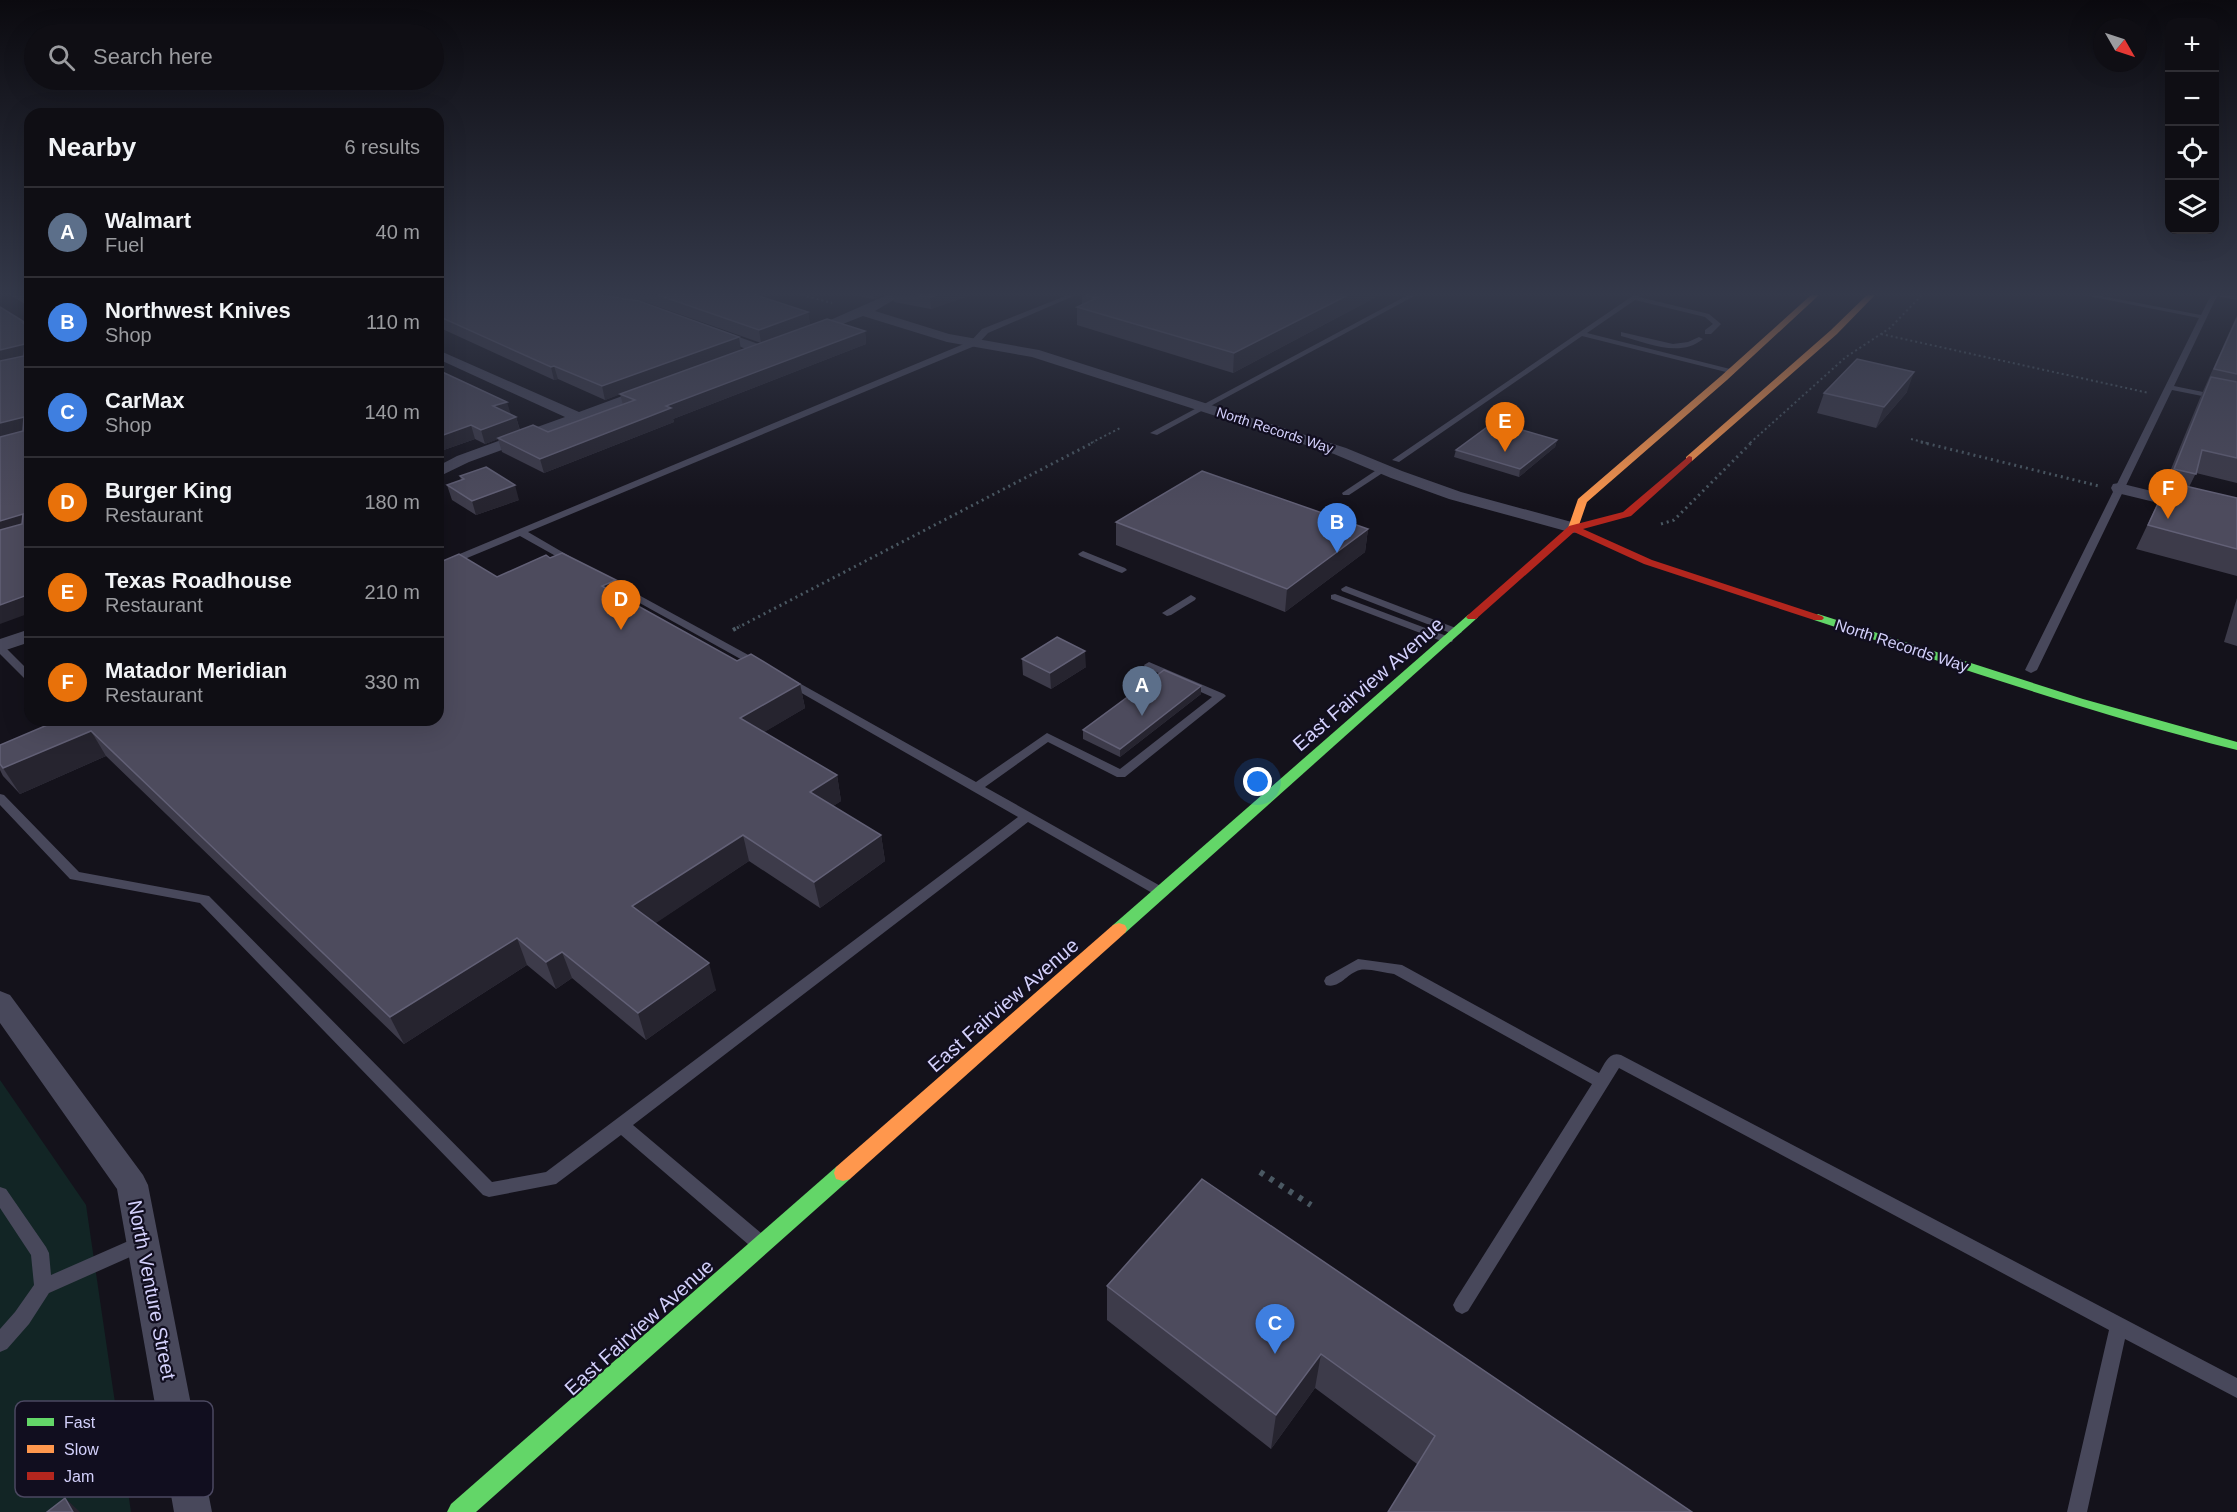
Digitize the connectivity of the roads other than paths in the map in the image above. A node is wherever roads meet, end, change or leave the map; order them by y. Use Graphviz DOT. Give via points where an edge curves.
graph roads {
  1 [pos="464,366"];
  2 [pos="922,366"];
  3 [pos="1073,366"];
  4 [pos="1282,366"];
  5 [pos="1535,366"];
  6 [pos="1706,366"];
  7 [pos="1737,366"];
  8 [pos="1796,366"];
  9 [pos="2179,366"];
  10 [pos="1731,372"];
  11 [pos="664,385"];
  12 [pos="2169,387"];
  13 [pos="2237,401"];
  14 [pos="1204,408"];
  15 [pos="578,417"];
  16 [pos="1155,433"];
  17 [pos="1340,451"];
  18 [pos="1396,460"];
  19 [pos="444,469"];
  20 [pos="1381,470"];
  21 [pos="2119,490"];
  22 [pos="1346,493"];
  23 [pos="2237,517"];
  24 [pos="1573,528"];
  25 [pos="521,532"];
  26 [pos="1647,546"];
  27 [pos="1083,554"];
  28 [pos="444,564"];
  29 [pos="1122,570"];
  30 [pos="1346,589"];
  31 [pos="1335,597"];
  32 [pos="1191,598"];
  33 [pos="1167,613"];
  34 [pos="1453,636"];
  35 [pos="24,637"];
  36 [pos="0,647"];
  37 [pos="1149,665"];
  38 [pos="2031,670"];
  39 [pos="24,672"];
  40 [pos="2237,746"];
  41 [pos="977,787"];
  42 [pos="0,798"];
  43 [pos="1028,816"];
  44 [pos="1160,891"];
  45 [pos="1331,981"];
  46 [pos="0,1002"];
  47 [pos="1601,1081"];
  48 [pos="621,1125"];
  49 [pos="0,1194"];
  50 [pos="144,1242"];
  51 [pos="761,1244"];
  52 [pos="43,1287"];
  53 [pos="1462,1305"];
  54 [pos="2119,1325"];
  55 [pos="0,1343"];
  56 [pos="2237,1388"];
  57 [pos="173,1401"];
  58 [pos="190,1497"];
  59 [pos="193,1512"];
  60 [pos="459,1512"];
  61 [pos="2077,1512"];
  1 -- 15 [label="street"];
  2 -- 25 [label="lane"];
  3 -- 14 [label="street, North Records Way"];
  4 -- 14 [label="lane"];
  5 -- 18 [label="lane"];
  6 -- 10 [label="lane"];
  7 -- 10 [label="main road, East Fairview Avenue"];
  8 -- 24 [label="main road, East Fairview Avenue" via="1627,514"];
  9 -- 12 [label="lane"];
  10 -- 24 [label="main road, East Fairview Avenue" via="1582,501"];
  11 -- 15 [label="street"];
  12 -- 13 [label="lane"];
  12 -- 21 [label="lane"];
  14 -- 16 [label="lane"];
  14 -- 17 [label="street, North Records Way"];
  15 -- 19 [label="street"];
  17 -- 18 [label="street, North Records Way"];
  17 -- 20 [label="street, North Records Way"];
  18 -- 24 [label="street, North Records Way" via="1521,501"];
  20 -- 22 [label="lane"];
  20 -- 24 [label="street, North Records Way"];
  21 -- 23 [label="street"];
  21 -- 38 [label="lane"];
  24 -- 26 [label="main road, North Records Way"];
  24 -- 34 [label="main road, East Fairview Avenue"];
  24 -- 40 [label="main road, North Records Way" via="1682,574 2072,701"];
  25 -- 28 [label="lane"];
  25 -- 41 [label="lane"];
  27 -- 29 [label="lane"];
  30 -- 34 [label="lane"];
  31 -- 34 [label="lane"];
  32 -- 33 [label="lane"];
  34 -- 44 [label="main road, East Fairview Avenue"];
  35 -- 36 [label="street"];
  36 -- 39 [label="lane"];
  37 -- 41 [label="lane" via="1220,696 1121,774 1047,737"];
  41 -- 43 [label="lane"];
  42 -- 48 [label="lane" via="75,876 204,899 489,1190 550,1179"];
  43 -- 44 [label="lane"];
  43 -- 48 [label="lane"];
  44 -- 51 [label="main road, East Fairview Avenue"];
  45 -- 47 [label="lane" via="1358,964 1397,969"];
  46 -- 50 [label="street, North Venture Street" via="132,1185"];
  47 -- 53 [label="lane"];
  47 -- 54 [label="lane" via="1616,1059"];
  48 -- 51 [label="lane"];
  49 -- 52 [label="lane" via="39,1254"];
  50 -- 52 [label="lane"];
  50 -- 57 [label="street, North Venture Street"];
  51 -- 60 [label="main road, East Fairview Avenue"];
  52 -- 55 [label="lane"];
  54 -- 56 [label="lane"];
  54 -- 61 [label="lane"];
  58 -- 59 [label="street, North Venture Street"];
}
